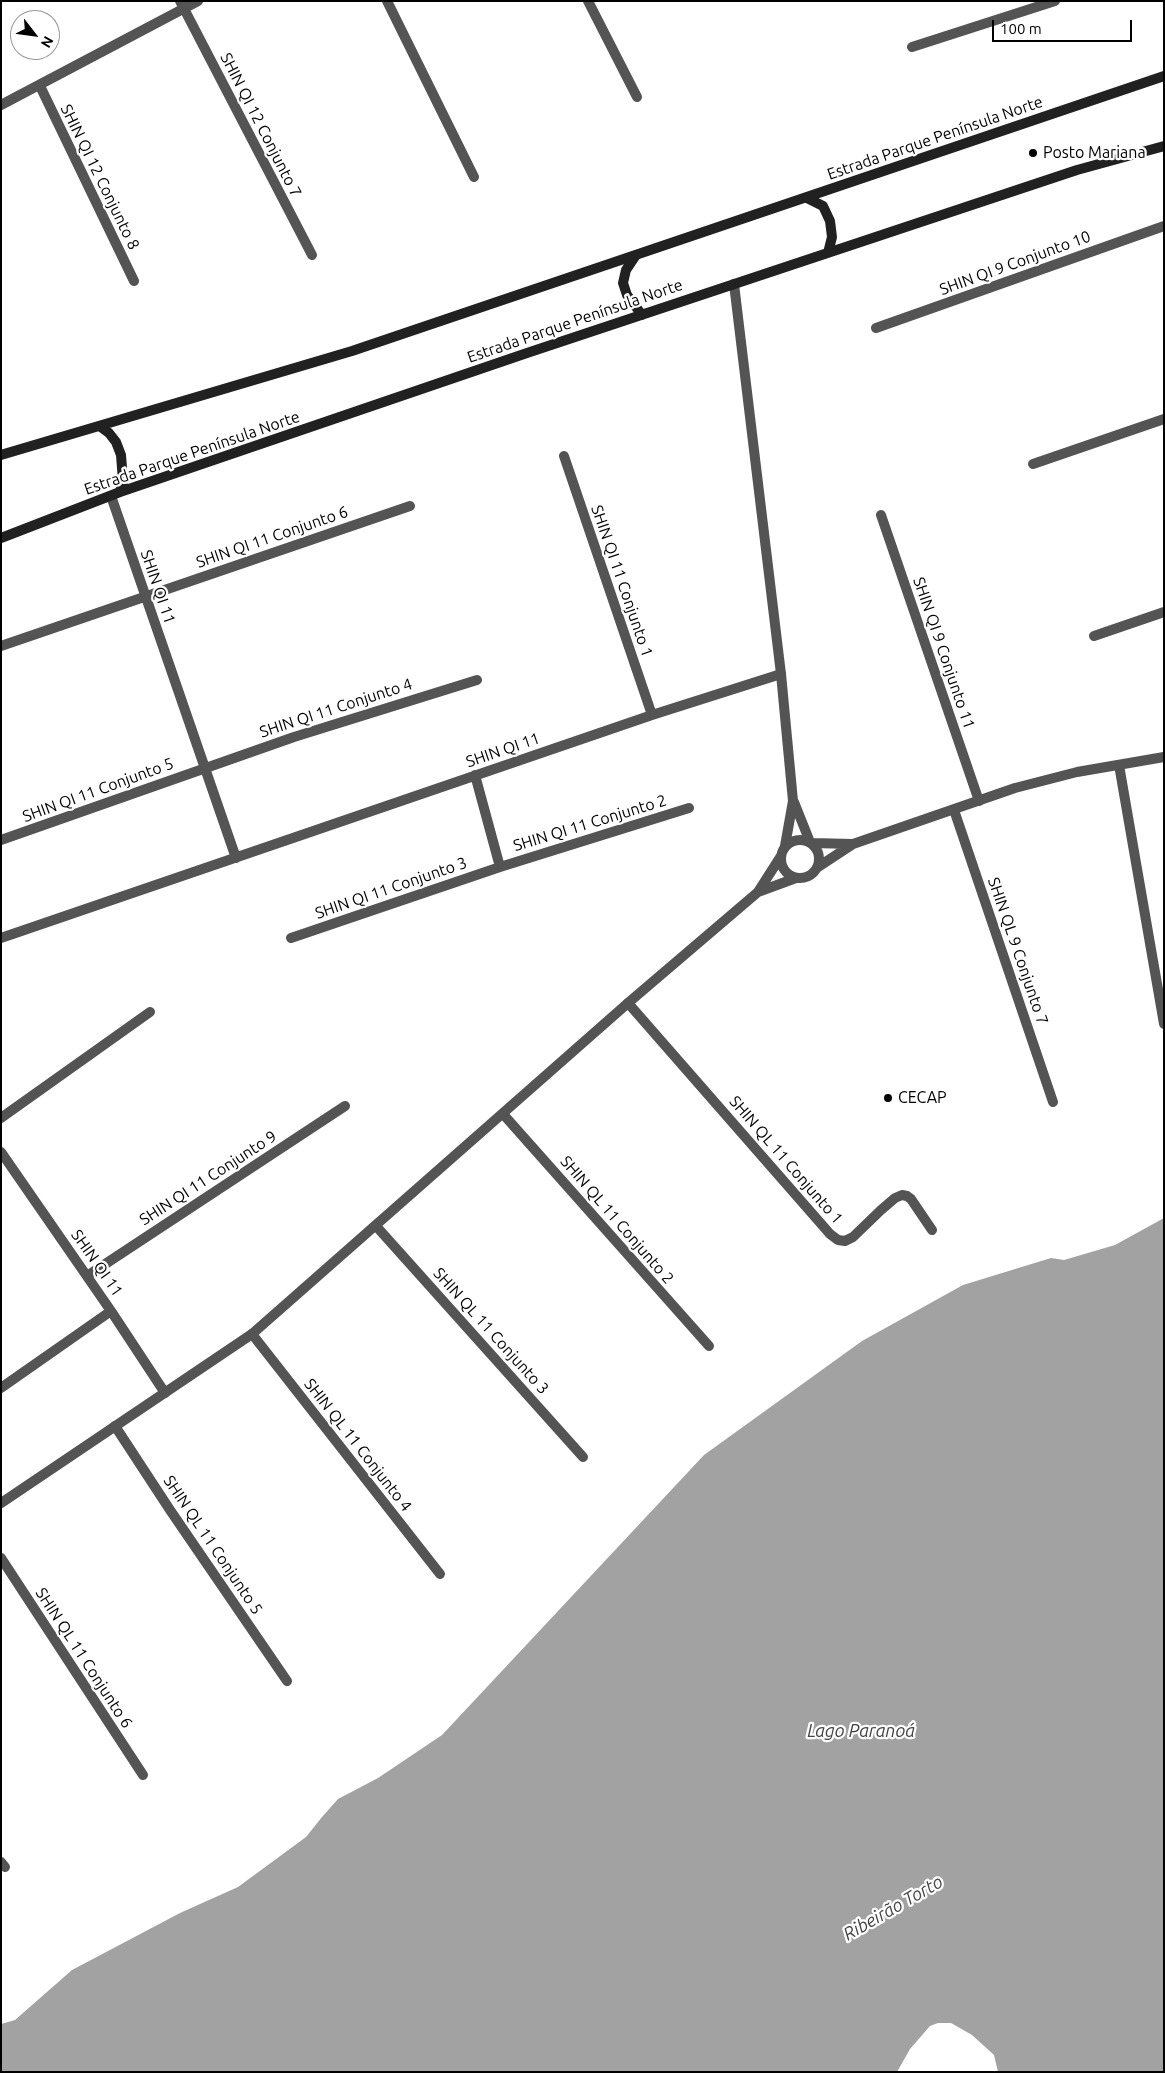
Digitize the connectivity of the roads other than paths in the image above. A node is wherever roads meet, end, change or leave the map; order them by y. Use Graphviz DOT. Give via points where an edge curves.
graph roads {
  1 [pos="198,1"];
  2 [pos="386,1"];
  3 [pos="588,1"];
  4 [pos="1055,1"];
  5 [pos="182,5"];
  6 [pos="912,47"];
  7 [pos="1164,76"];
  8 [pos="40,86"];
  9 [pos="637,97"];
  10 [pos="1,105"];
  11 [pos="1164,146"];
  12 [pos="474,177"];
  13 [pos="807,198"];
  14 [pos="1164,226"];
  15 [pos="828,253"];
  16 [pos="312,255"];
  17 [pos="636,255"];
  18 [pos="134,281"];
  19 [pos="734,284"];
  20 [pos="642,315"];
  21 [pos="876,328"];
  22 [pos="1164,419"];
  23 [pos="101,427"];
  24 [pos="2,453"];
  25 [pos="564,456"];
  26 [pos="1033,464"];
  27 [pos="115,494"];
  28 [pos="410,506"];
  29 [pos="881,515"];
  30 [pos="1,538"];
  31 [pos="144,596"];
  32 [pos="1164,612"];
  33 [pos="1094,636"];
  34 [pos="1,646"];
  35 [pos="781,674"];
  36 [pos="477,680"];
  37 [pos="652,715"];
  38 [pos="1164,757"];
  39 [pos="1119,765"];
  40 [pos="205,768"];
  41 [pos="475,775"];
  42 [pos="793,801"];
  43 [pos="979,801"];
  44 [pos="689,808"];
  45 [pos="954,810"];
  46 [pos="1,840"];
  47 [pos="811,842"];
  48 [pos="853,844"];
  49 [pos="785,846"];
  50 [pos="781,856"];
  51 [pos="236,858"];
  52 [pos="500,866"];
  53 [pos="818,867"];
  54 [pos="796,878"];
  55 [pos="758,892"];
  56 [pos="1,938"];
  57 [pos="291,938"];
  58 [pos="628,1003"];
  59 [pos="150,1012"];
  60 [pos="1164,1024"];
  61 [pos="1053,1102"];
  62 [pos="345,1106"];
  63 [pos="503,1114"];
  64 [pos="1,1118"];
  65 [pos="3,1159"];
  66 [pos="376,1226"];
  67 [pos="932,1230"];
  68 [pos="87,1276"];
  69 [pos="111,1311"];
  70 [pos="252,1334"];
  71 [pos="709,1346"];
  72 [pos="1,1388"];
  73 [pos="165,1392"];
  74 [pos="115,1426"];
  75 [pos="583,1457"];
  76 [pos="1,1503"];
  77 [pos="1,1558"];
  78 [pos="440,1574"];
  79 [pos="287,1681"];
  80 [pos="143,1775"];
  1 -- 5 [label="street"];
  2 -- 12 [label="street"];
  3 -- 9 [label="street"];
  4 -- 6 [label="street"];
  5 -- 8 [label="street"];
  5 -- 16 [label="street, SHIN QI 12 Conjunto 7"];
  7 -- 13 [label="main road, Estrada Parque Península Norte"];
  8 -- 10 [label="street"];
  8 -- 18 [label="street, SHIN QI 12 Conjunto 8"];
  11 -- 15 [label="main road, Estrada Parque Península Norte" via="1077,170"];
  13 -- 15 [label="main road" via="823,206 830,220 832,237"];
  13 -- 17 [label="main road, Estrada Parque Península Norte"];
  14 -- 21 [label="street, SHIN QI 9 Conjunto 10"];
  15 -- 19 [label="main road, Estrada Parque Península Norte"];
  17 -- 20 [label="main road" via="626,270 623,283 627,295"];
  17 -- 23 [label="main road, Estrada Parque Península Norte" via="352,351"];
  19 -- 20 [label="main road, Estrada Parque Península Norte"];
  19 -- 35 [label="street"];
  20 -- 27 [label="main road, Estrada Parque Península Norte"];
  22 -- 26 [label="street"];
  23 -- 24 [label="main road, Estrada Parque Península Norte"];
  23 -- 27 [label="main road" via="116,442 121,455 123,481"];
  25 -- 37 [label="street, SHIN QI 11 Conjunto 1"];
  27 -- 30 [label="main road, Estrada Parque Península Norte"];
  27 -- 31 [label="street, SHIN QI 11"];
  28 -- 31 [label="street, SHIN QI 11 Conjunto 6"];
  29 -- 43 [label="street, SHIN QI 9 Conjunto 11"];
  31 -- 34 [label="street, SHIN QI 11 Conjunto 6"];
  31 -- 40 [label="street, SHIN QI 11"];
  32 -- 33 [label="street"];
  35 -- 37 [label="street, SHIN QI 11"];
  35 -- 42 [label="street"];
  36 -- 40 [label="street, SHIN QI 11 Conjunto 4" via="441,689"];
  37 -- 41 [label="street, SHIN QI 11"];
  38 -- 39 [label="street"];
  39 -- 43 [label="street" via="1045,780"];
  39 -- 60 [label="street"];
  40 -- 46 [label="street, SHIN QI 11 Conjunto 5"];
  40 -- 51 [label="street, SHIN QI 11"];
  41 -- 51 [label="street, SHIN QI 11"];
  41 -- 52 [label="street"];
  42 -- 47 [label="street"];
  42 -- 49 [label="street"];
  43 -- 45 [label="street"];
  44 -- 52 [label="street, SHIN QI 11 Conjunto 2"];
  45 -- 48 [label="street"];
  45 -- 61 [label="street, SHIN QL 9 Conjunto 7"];
  47 -- 48 [label="street"];
  47 -- 49 [label="street" via="793,840"];
  47 -- 53 [label="street" via="820,857"];
  48 -- 53 [label="street"];
  49 -- 50 [label="street"];
  50 -- 54 [label="street" via="784,870"];
  50 -- 55 [label="street"];
  51 -- 56 [label="street, SHIN QI 11"];
  52 -- 57 [label="street, SHIN QI 11 Conjunto 3"];
  53 -- 54 [label="street" via="804,878"];
  54 -- 55 [label="street"];
  55 -- 58 [label="street"];
  58 -- 63 [label="street"];
  58 -- 67 [label="street, SHIN QL 11 Conjunto 1" via="838,1240 853,1237 895,1198 902,1196 908,1196"];
  59 -- 64 [label="street"];
  62 -- 68 [label="street, SHIN QI 11 Conjunto 9"];
  63 -- 66 [label="street"];
  63 -- 71 [label="street, SHIN QL 11 Conjunto 2"];
  65 -- 68 [label="street, SHIN QI 11"];
  66 -- 70 [label="street"];
  66 -- 75 [label="street, SHIN QL 11 Conjunto 3"];
  68 -- 69 [label="street, SHIN QI 11"];
  69 -- 72 [label="street"];
  69 -- 73 [label="street, SHIN QI 11"];
  70 -- 73 [label="street"];
  70 -- 78 [label="street, SHIN QL 11 Conjunto 4"];
  73 -- 74 [label="street"];
  74 -- 76 [label="street"];
  74 -- 79 [label="street, SHIN QL 11 Conjunto 5"];
  77 -- 80 [label="street, SHIN QL 11 Conjunto 6"];
}
